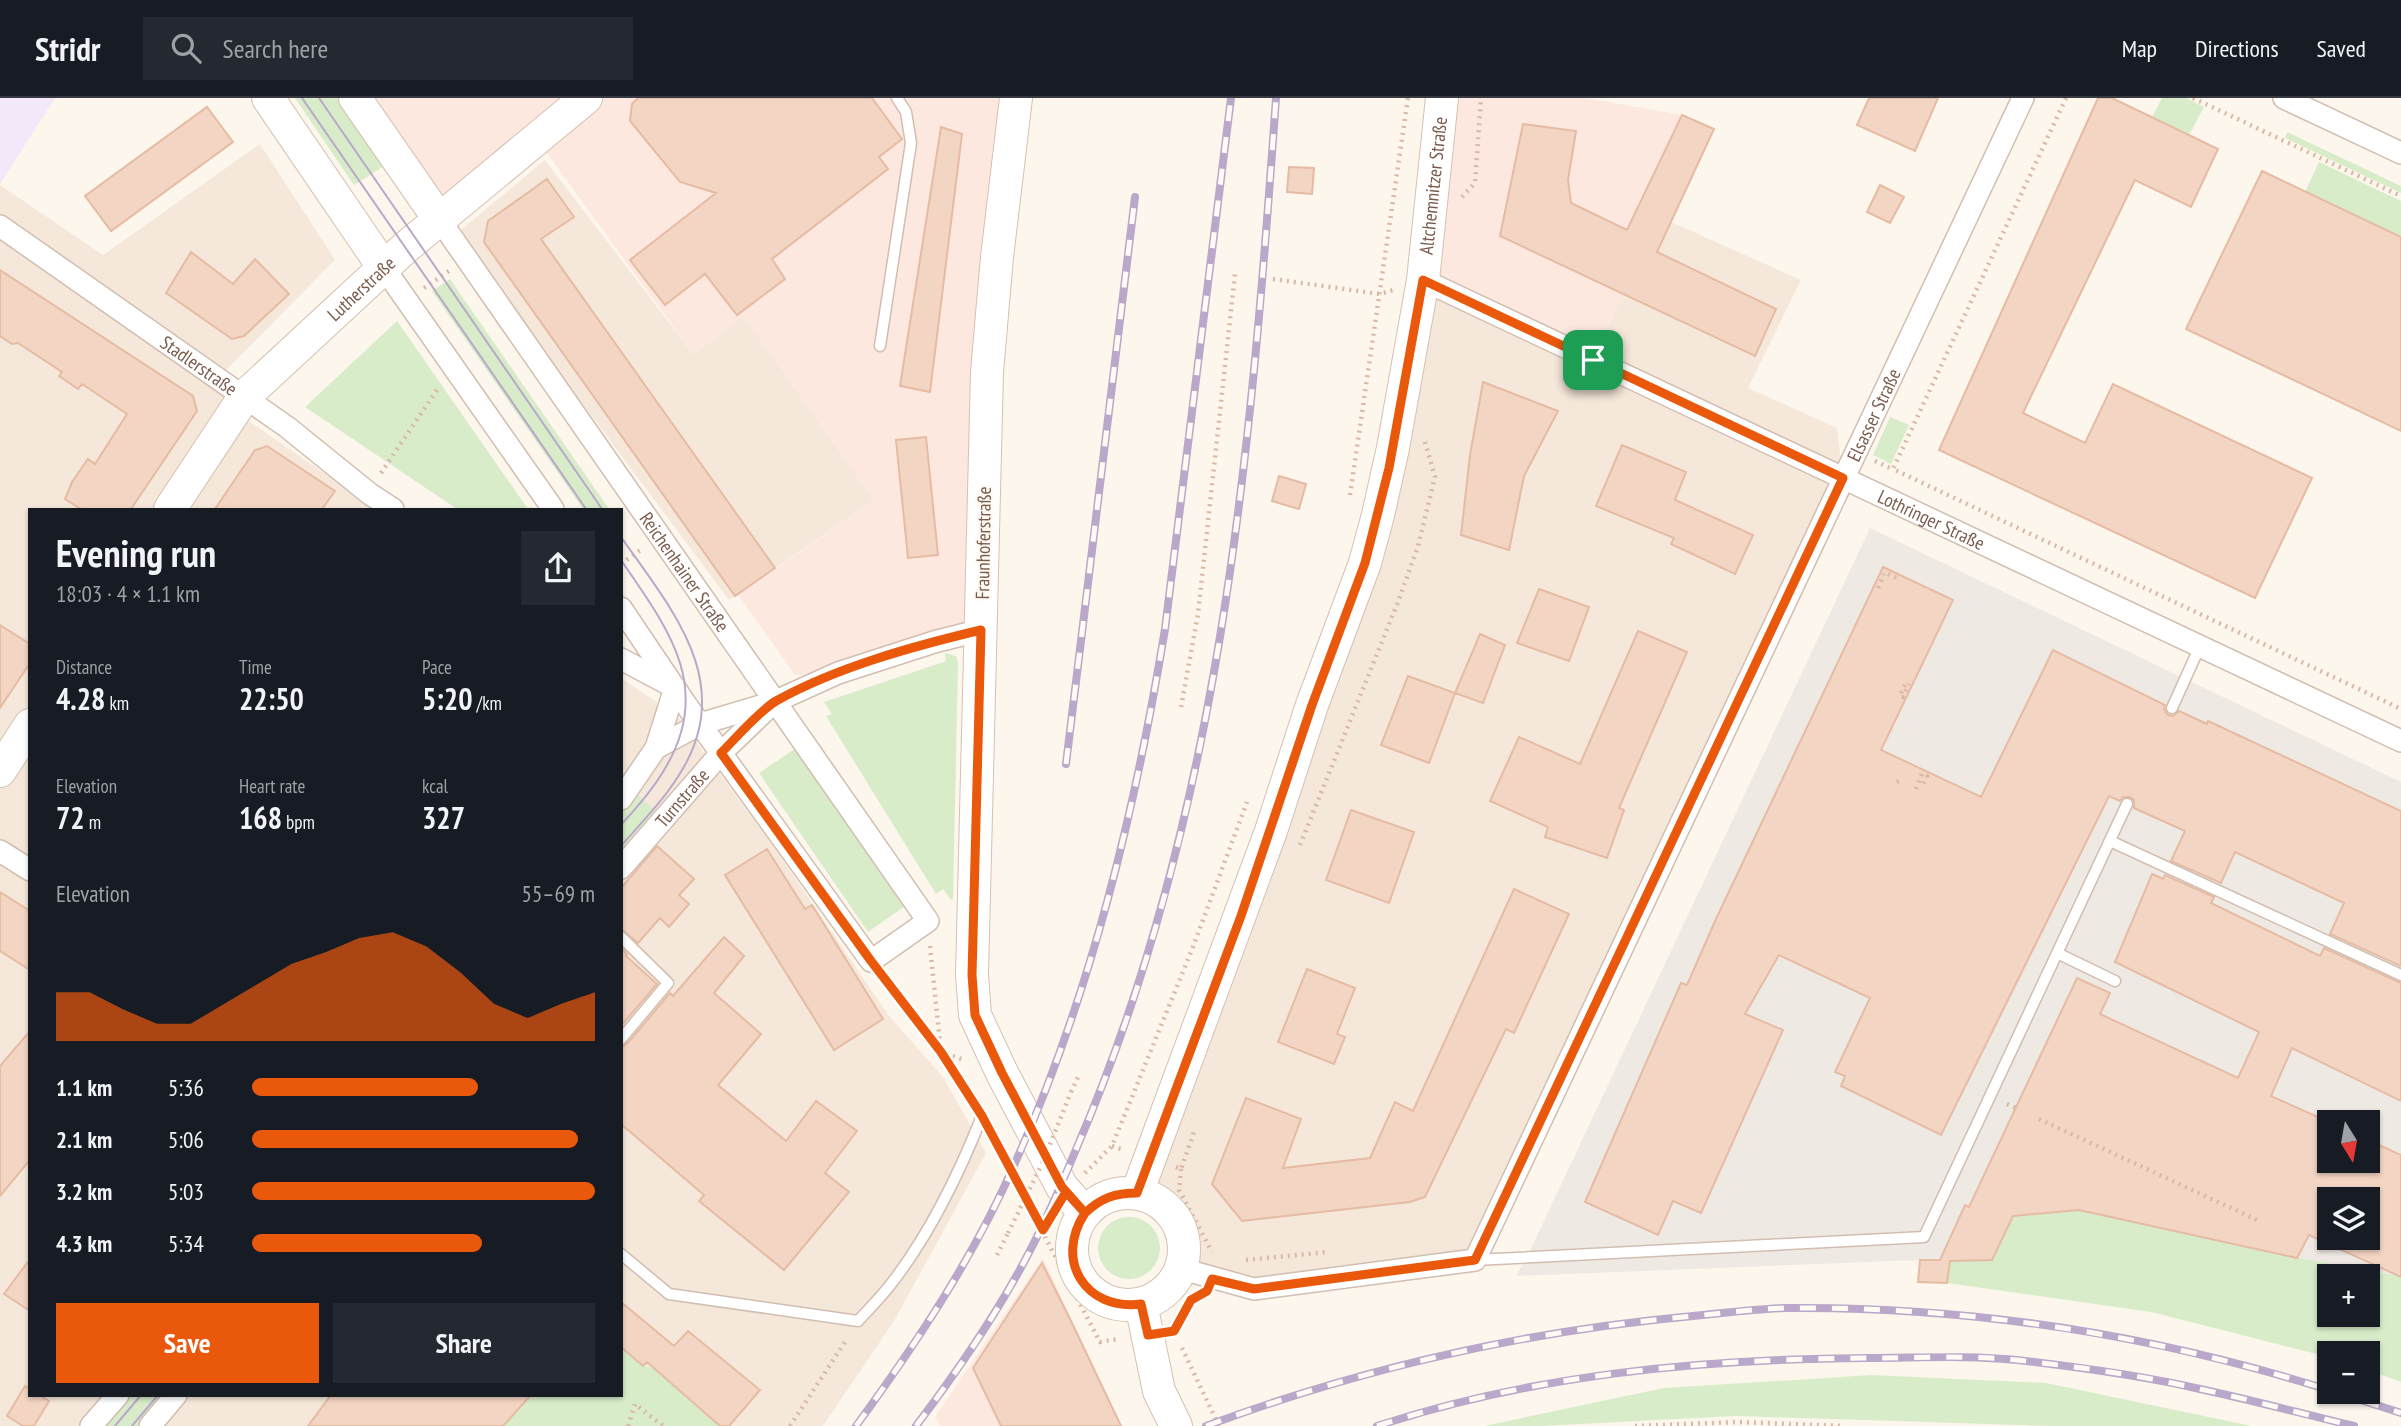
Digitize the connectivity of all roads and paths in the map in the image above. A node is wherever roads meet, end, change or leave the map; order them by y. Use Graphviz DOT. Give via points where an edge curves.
graph roads {
  1 [pos="268,98"];
  2 [pos="355,98"];
  3 [pos="586,98"];
  4 [pos="897,98"];
  5 [pos="1016,98"];
  6 [pos="1408,98"];
  7 [pos="1442,98"];
  8 [pos="1481,98"];
  9 [pos="2023,98"];
  10 [pos="2066,98"];
  11 [pos="2193,98"];
  12 [pos="2284,98"];
  13 [pos="2401,153"];
  14 [pos="1475,183"];
  15 [pos="2401,197"];
  16 [pos="439,219"];
  17 [pos="0,226"];
  18 [pos="467,259"];
  19 [pos="384,268"];
  20 [pos="1236,274"];
  21 [pos="1273,279"];
  22 [pos="1423,280"];
  23 [pos="418,291"];
  24 [pos="1380,294"];
  25 [pos="880,346"];
  26 [pos="453,366"];
  27 [pos="244,397"];
  28 [pos="1435,477"];
  29 [pos="1843,478"];
  30 [pos="370,494"];
  31 [pos="1349,501"];
  32 [pos="171,508"];
  33 [pos="391,508"];
  34 [pos="551,508"];
  35 [pos="1888,574"];
  36 [pos="1878,588"];
  37 [pos="623,611"];
  38 [pos="981,630"];
  39 [pos="2200,646"];
  40 [pos="623,660"];
  41 [pos="675,688"];
  42 [pos="774,702"];
  43 [pos="1181,707"];
  44 [pos="2172,709"];
  45 [pos="2401,709"];
  46 [pos="700,724"];
  47 [pos="28,728"];
  48 [pos="2401,741"];
  49 [pos="656,748"];
  50 [pos="721,753"];
  51 [pos="0,771"];
  52 [pos="1920,784"];
  53 [pos="623,796"];
  54 [pos="1248,799"];
  55 [pos="2127,804"];
  56 [pos="2110,842"];
  57 [pos="0,850"];
  58 [pos="1296,855"];
  59 [pos="623,866"];
  60 [pos="28,869"];
  61 [pos="623,939"];
  62 [pos="2057,953"];
  63 [pos="871,961"];
  64 [pos="2401,975"];
  65 [pos="2115,981"];
  66 [pos="623,1037"];
  67 [pos="1080,1073"];
  68 [pos="982,1116"];
  69 [pos="2039,1119"];
  70 [pos="1181,1169"];
  71 [pos="1137,1193"];
  72 [pos="1076,1202"];
  73 [pos="2257,1220"];
  74 [pos="1043,1230"];
  75 [pos="997,1255"];
  76 [pos="623,1256"];
  77 [pos="1475,1260"];
  78 [pos="1182,1269"];
  79 [pos="1219,1281"];
  80 [pos="1141,1304"];
  81 [pos="858,1321"];
  82 [pos="1092,1327"];
  83 [pos="1161,1333"];
  84 [pos="116,1397"];
  85 [pos="174,1397"];
  86 [pos="91,1426"];
  87 [pos="150,1426"];
  88 [pos="628,1426"];
  89 [pos="663,1426"];
  90 [pos="790,1426"];
  91 [pos="1176,1426"];
  92 [pos="1219,1426"];
  93 [pos="1635,1426"];
  94 [pos="1844,1426"];
  1 -- 19 [label="street"];
  2 -- 16 [label="street, Reichenhainer Straße"];
  3 -- 16 [label="street, Lutherstraße"];
  4 -- 25 [label="lane" via="906,112 911,143"];
  5 -- 38 [label="street, Fraunhoferstraße" via="987,372"];
  6 -- 24 [label="path"];
  7 -- 22 [label="street, Altchemnitzer Straße"];
  8 -- 14 [label="path"];
  9 -- 29 [label="street, Elsasser Straße"];
  10 -- 45 [label="path" via="1893,469"];
  11 -- 15 [label="path"];
  12 -- 13 [label="street"];
  16 -- 18 [label="street, Reichenhainer Straße"];
  16 -- 19 [label="street, Lutherstraße"];
  17 -- 27 [label="street, Stadlerstraße"];
  18 -- 23 [label="path"];
  18 -- 42 [label="street, Reichenhainer Straße"];
  19 -- 26 [label="street"];
  19 -- 27 [label="street, Lutherstraße"];
  20 -- 43 [label="path" via="1198,614"];
  21 -- 24 [label="path"];
  22 -- 29 [label="street, Lothringer Straße"];
  22 -- 71 [label="street, Altchemnitzer Straße" via="1389,468 1365,563"];
  24 -- 31 [label="path"];
  26 -- 30 [label="path"];
  26 -- 34 [label="street"];
  27 -- 30 [label="street, Stadlerstraße"];
  27 -- 32 [label="street, Lutherstraße"];
  28 -- 58 [label="path" via="1398,602"];
  29 -- 39 [label="street, Lothringer Straße"];
  29 -- 77 [label="street, Elsasser Straße"];
  30 -- 33 [label="street, Stadlerstraße"];
  35 -- 36 [label="path"];
  37 -- 41 [label="street"];
  38 -- 42 [label="street, Turnstraße" via="838,673"];
  38 -- 72 [label="street, Fraunhoferstraße" via="972,975 975,1015 1002,1073"];
  39 -- 44 [label="lane"];
  39 -- 48 [label="street, Lothringer Straße"];
  40 -- 41 [label="street"];
  41 -- 46 [label="street"];
  41 -- 49 [label="street, Turnstraße"];
  42 -- 46 [label="street, Turnstraße"];
  42 -- 50 [label="street, Turnstraße"];
  42 -- 63 [label="street, Reichenhainer Straße" via="928,921"];
  46 -- 49 [label="street, Turnstraße"];
  46 -- 50 [label="street"];
  47 -- 51 [label="street"];
  49 -- 53 [label="street, Turnstraße"];
  50 -- 59 [label="street, Turnstraße"];
  50 -- 63 [label="street"];
  52 -- 52 [label="path" via="1927,776 1922,774 1916,789"];
  54 -- 72 [label="path" via="1112,1146"];
  55 -- 56 [label="lane"];
  56 -- 62 [label="lane"];
  56 -- 64 [label="lane"];
  57 -- 60 [label="street"];
  61 -- 66 [label="lane" via="668,983"];
  62 -- 65 [label="lane"];
  62 -- 77 [label="lane" via="1924,1237"];
  63 -- 68 [label="path" via="941,1052"];
  67 -- 75 [label="path, bridge"];
  68 -- 74 [label="path"];
  68 -- 81 [label="lane" via="961,1169 920,1240 892,1283"];
  69 -- 73 [label="path"];
  70 -- 79 [label="path" via="1179,1190 1218,1263"];
  71 -- 72 [label="street"];
  71 -- 78 [label="street" via="1165,1207 1179,1225 1185,1247"];
  72 -- 74 [label="path"];
  72 -- 80 [label="street" via="1072,1250 1086,1287 1109,1303"];
  74 -- 82 [label="path"];
  76 -- 81 [label="lane" via="669,1294"];
  77 -- 79 [label="street" via="1254,1289"];
  78 -- 79 [label="street"];
  78 -- 80 [label="street" via="1168,1290"];
  79 -- 83 [label="path" via="1191,1300"];
  80 -- 83 [label="street"];
  81 -- 90 [label="path"];
  83 -- 91 [label="street" via="1159,1391"];
  83 -- 92 [label="path"];
  84 -- 86 [label="street"];
  85 -- 87 [label="street"];
  88 -- 89 [label="path" via="635,1404"];
  93 -- 94 [label="path" via="1738,1422"];
}
